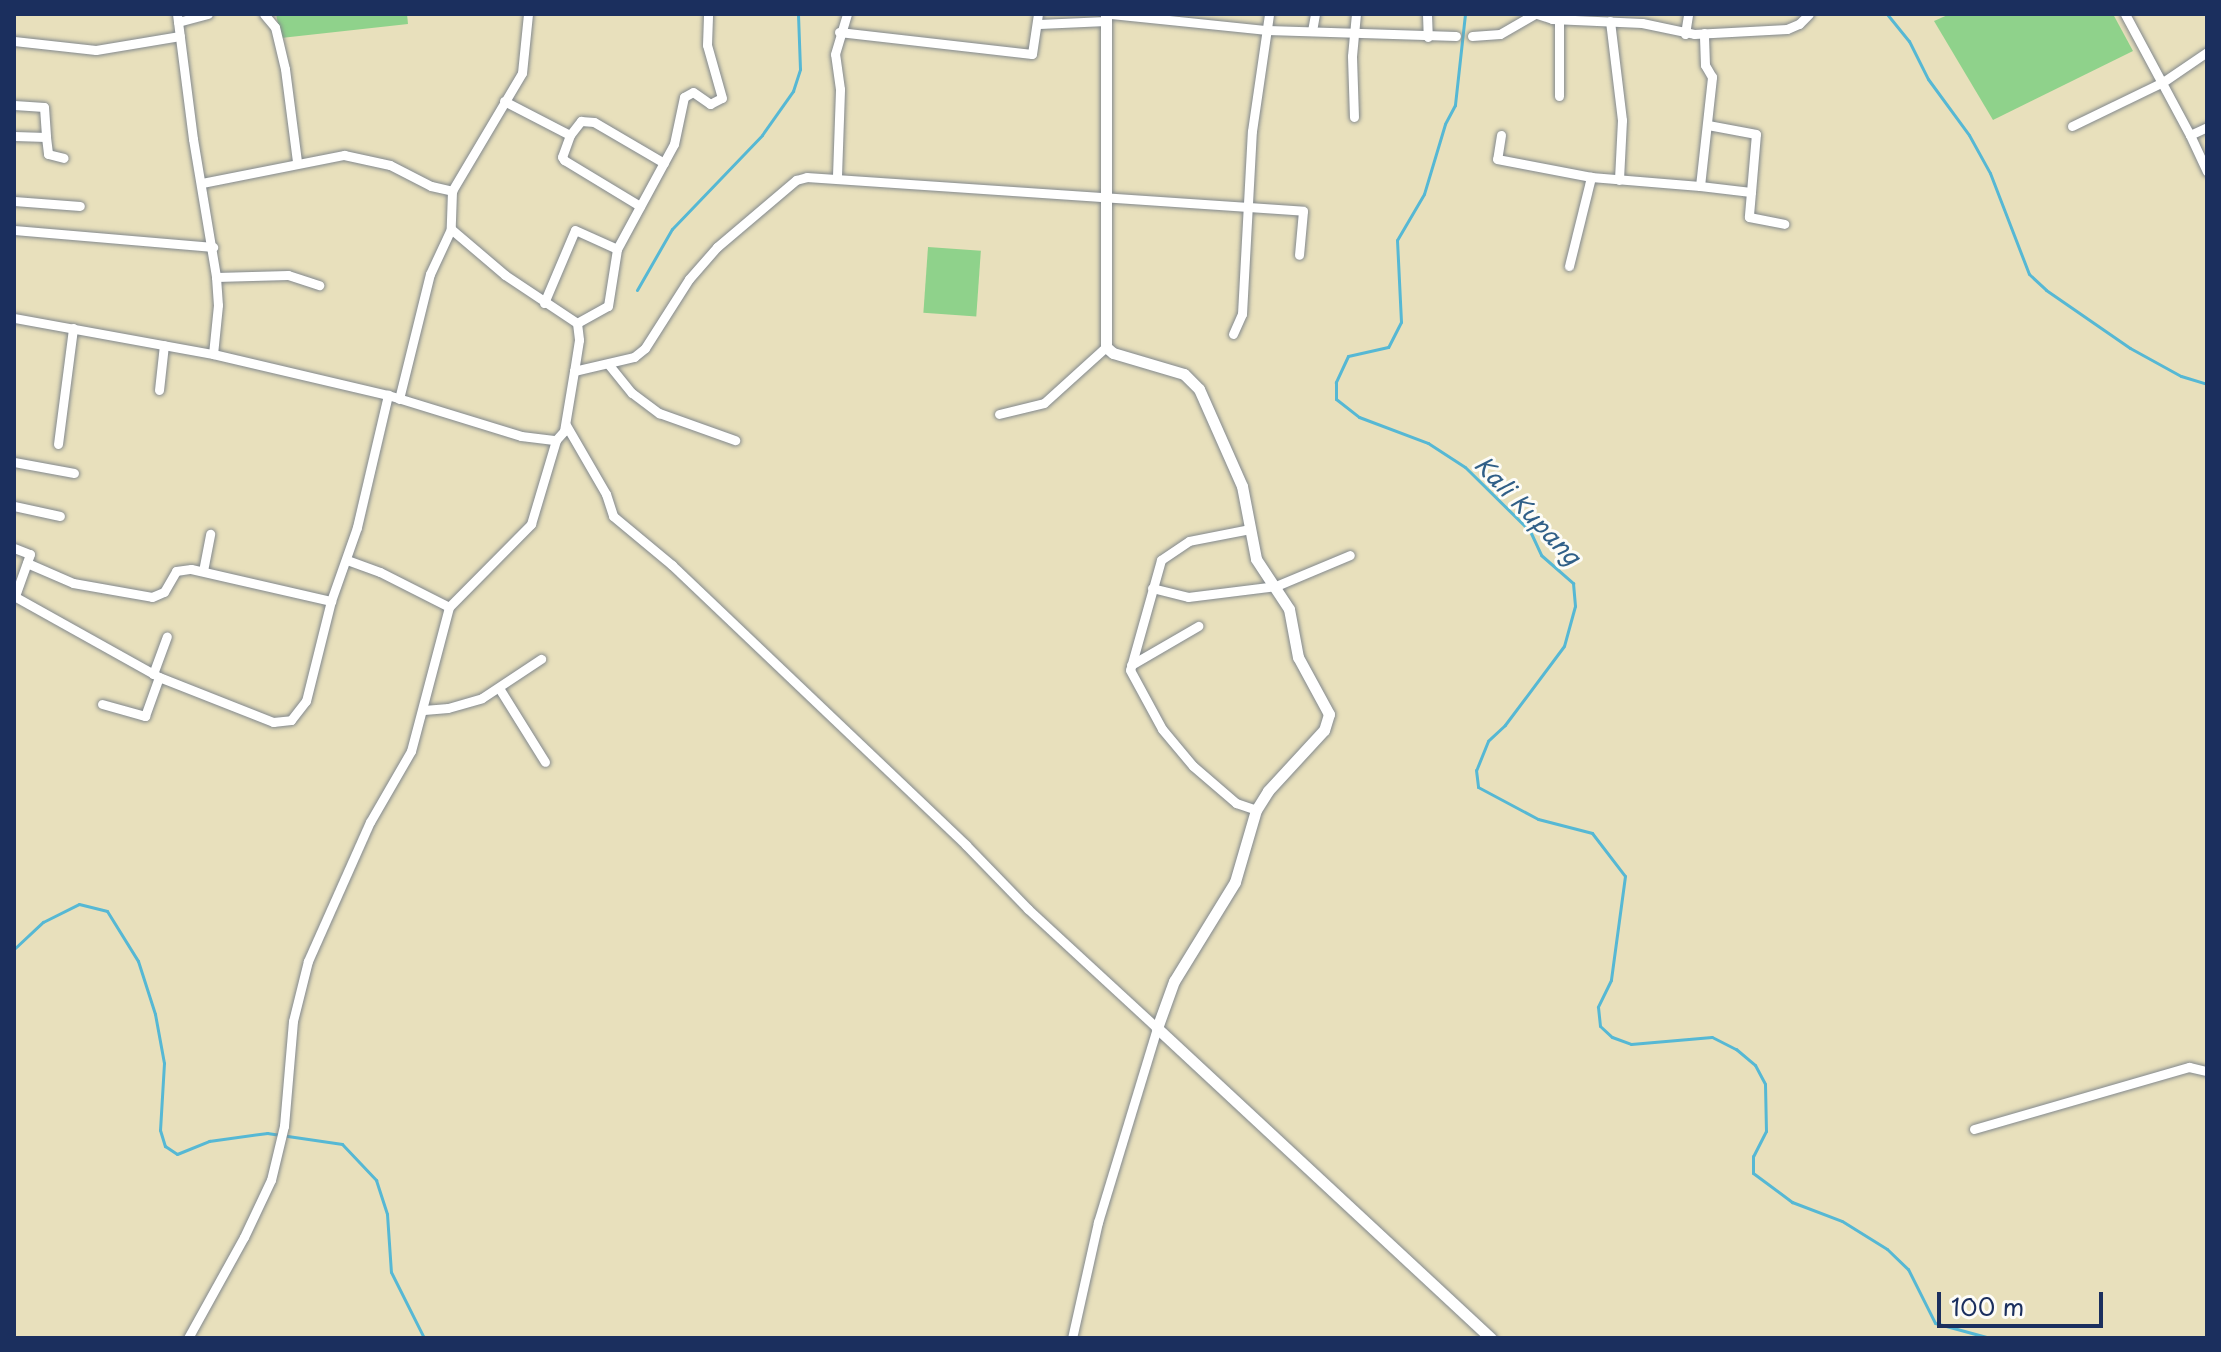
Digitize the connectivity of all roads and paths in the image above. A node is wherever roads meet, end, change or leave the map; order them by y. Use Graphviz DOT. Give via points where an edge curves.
graph roads {
  1 [pos="208,14"];
  2 [pos="264,14"];
  3 [pos="528,14"];
  4 [pos="708,14"];
  5 [pos="847,14"];
  6 [pos="1222,14"];
  7 [pos="1269,14"];
  8 [pos="1315,14"];
  9 [pos="1356,14"];
  10 [pos="1427,14"];
  11 [pos="1535,14"];
  12 [pos="1688,14"];
  13 [pos="1809,14"];
  14 [pos="2125,14"];
  15 [pos="1108,16"];
  16 [pos="1554,17"];
  17 [pos="178,18"];
  18 [pos="1038,19"];
  19 [pos="1610,21"];
  20 [pos="1221,26"];
  21 [pos="1267,30"];
  22 [pos="1312,31"];
  23 [pos="839,32"];
  24 [pos="1353,32"];
  25 [pos="1704,33"];
  26 [pos="1685,34"];
  27 [pos="180,36"];
  28 [pos="1456,36"];
  29 [pos="1472,36"];
  30 [pos="1428,37"];
  31 [pos="14,41"];
  32 [pos="2207,52"];
  33 [pos="2163,82"];
  34 [pos="1559,96"];
  35 [pos="504,101"];
  36 [pos="14,105"];
  37 [pos="1354,117"];
  38 [pos="1708,125"];
  39 [pos="2072,126"];
  40 [pos="2207,127"];
  41 [pos="570,135"];
  42 [pos="1501,135"];
  43 [pos="2190,135"];
  44 [pos="14,136"];
  45 [pos="46,137"];
  46 [pos="64,158"];
  47 [pos="297,162"];
  48 [pos="664,163"];
  49 [pos="2207,171"];
  50 [pos="837,176"];
  51 [pos="1591,177"];
  52 [pos="1619,180"];
  53 [pos="202,183"];
  54 [pos="1700,186"];
  55 [pos="452,191"];
  56 [pos="1751,192"];
  57 [pos="1107,197"];
  58 [pos="14,201"];
  59 [pos="80,206"];
  60 [pos="640,206"];
  61 [pos="1247,206"];
  62 [pos="1784,224"];
  63 [pos="451,229"];
  64 [pos="14,230"];
  65 [pos="213,247"];
  66 [pos="617,249"];
  67 [pos="1299,255"];
  68 [pos="1569,266"];
  69 [pos="216,277"];
  70 [pos="319,285"];
  71 [pos="544,303"];
  72 [pos="14,318"];
  73 [pos="577,323"];
  74 [pos="73,328"];
  75 [pos="1233,334"];
  76 [pos="164,345"];
  77 [pos="1106,347"];
  78 [pos="213,354"];
  79 [pos="609,365"];
  80 [pos="574,371"];
  81 [pos="159,390"];
  82 [pos="388,395"];
  83 [pos="399,399"];
  84 [pos="999,414"];
  85 [pos="566,425"];
  86 [pos="556,440"];
  87 [pos="735,440"];
  88 [pos="58,444"];
  89 [pos="14,462"];
  90 [pos="74,473"];
  91 [pos="14,506"];
  92 [pos="60,516"];
  93 [pos="1250,529"];
  94 [pos="210,534"];
  95 [pos="14,548"];
  96 [pos="1350,555"];
  97 [pos="347,560"];
  98 [pos="27,563"];
  99 [pos="203,571"];
  100 [pos="1276,586"];
  101 [pos="1152,588"];
  102 [pos="15,596"];
  103 [pos="331,601"];
  104 [pos="449,607"];
  105 [pos="1198,626"];
  106 [pos="167,636"];
  107 [pos="541,659"];
  108 [pos="1131,665"];
  109 [pos="156,675"];
  110 [pos="499,688"];
  111 [pos="102,704"];
  112 [pos="424,710"];
  113 [pos="545,762"];
  114 [pos="1256,810"];
  115 [pos="1157,1028"];
  116 [pos="2207,1071"];
  117 [pos="1974,1129"];
  118 [pos="188,1338"];
  119 [pos="1072,1338"];
  120 [pos="1491,1338"];
  1 -- 17 [label="street"];
  2 -- 47 [label="street" via="275,27 285,69"];
  3 -- 35 [label="street" via="522,73"];
  4 -- 48 [label="street" via="707,45 722,98 710,104 687,92"];
  5 -- 23 [label="street"];
  6 -- 20 [label="street"];
  7 -- 21 [label="street"];
  8 -- 22 [label="street"];
  9 -- 24 [label="street"];
  10 -- 30 [label="street"];
  11 -- 16 [label="street"];
  11 -- 29 [label="street" via="1500,34"];
  12 -- 26 [label="street"];
  13 -- 25 [label="street" via="1787,29"];
  14 -- 33 [label="street"];
  15 -- 18 [label="street"];
  15 -- 20 [label="street"];
  15 -- 57 [label="street"];
  16 -- 19 [label="street"];
  16 -- 34 [label="street"];
  17 -- 27 [label="street"];
  18 -- 23 [label="street" via="1032,54"];
  19 -- 26 [label="street"];
  19 -- 52 [label="street" via="1622,120"];
  20 -- 21 [label="street"];
  21 -- 22 [label="street"];
  21 -- 61 [label="street"];
  22 -- 24 [label="street"];
  23 -- 50 [label="street"];
  24 -- 30 [label="street"];
  24 -- 37 [label="street"];
  25 -- 26 [label="street"];
  25 -- 38 [label="street" via="1705,65 1712,77"];
  27 -- 31 [label="street" via="96,50"];
  27 -- 53 [label="street"];
  28 -- 30 [label="street"];
  32 -- 33 [label="street"];
  33 -- 39 [label="street"];
  33 -- 43 [label="street"];
  35 -- 41 [label="street"];
  35 -- 55 [label="street"];
  36 -- 45 [label="street" via="44,107"];
  38 -- 54 [label="street"];
  38 -- 56 [label="street" via="1756,134"];
  40 -- 43 [label="street"];
  41 -- 48 [label="street" via="581,121 594,122"];
  41 -- 60 [label="street" via="564,160"];
  42 -- 51 [label="street" via="1497,159"];
  43 -- 49 [label="street"];
  44 -- 45 [label="street"];
  45 -- 46 [label="street" via="48,154"];
  47 -- 53 [label="street"];
  47 -- 55 [label="street" via="362,156"];
  48 -- 60 [label="street"];
  50 -- 57 [label="street"];
  50 -- 79 [label="street" via="796,180 696,270 645,348"];
  51 -- 52 [label="street"];
  51 -- 68 [label="street"];
  52 -- 54 [label="street"];
  53 -- 65 [label="street"];
  54 -- 56 [label="street"];
  55 -- 63 [label="street"];
  56 -- 62 [label="street" via="1749,217"];
  57 -- 61 [label="street"];
  57 -- 77 [label="street"];
  58 -- 59 [label="street"];
  60 -- 66 [label="street"];
  61 -- 67 [label="street" via="1303,211"];
  61 -- 75 [label="street" via="1242,314"];
  63 -- 71 [label="street"];
  63 -- 83 [label="street" via="430,274"];
  64 -- 65 [label="street"];
  65 -- 69 [label="street"];
  66 -- 71 [label="street" via="575,230"];
  66 -- 73 [label="street" via="608,306"];
  69 -- 70 [label="street" via="288,275"];
  69 -- 78 [label="street"];
  71 -- 73 [label="street"];
  72 -- 74 [label="street"];
  73 -- 80 [label="street"];
  74 -- 76 [label="street"];
  74 -- 88 [label="street"];
  76 -- 78 [label="street"];
  76 -- 81 [label="street"];
  77 -- 84 [label="street" via="1044,403"];
  77 -- 93 [label="street" via="1184,374 1199,389 1242,486"];
  78 -- 82 [label="street"];
  79 -- 80 [label="street"];
  79 -- 87 [label="street" via="632,393 659,413"];
  80 -- 85 [label="street"];
  82 -- 83 [label="street"];
  82 -- 97 [label="street"];
  83 -- 86 [label="street" via="521,436"];
  85 -- 86 [label="street"];
  85 -- 115 [label="street" via="613,516 672,565"];
  86 -- 104 [label="street" via="531,524"];
  89 -- 90 [label="street"];
  91 -- 92 [label="street"];
  93 -- 100 [label="street" via="1256,559"];
  93 -- 101 [label="street" via="1189,541 1171,550 1161,560"];
  94 -- 99 [label="street"];
  95 -- 98 [label="street" via="30,554"];
  96 -- 100 [label="street"];
  97 -- 103 [label="street"];
  97 -- 104 [label="street"];
  98 -- 99 [label="street" via="73,583 152,597 164,592 176,571"];
  98 -- 102 [label="street"];
  99 -- 103 [label="street"];
  100 -- 101 [label="street" via="1188,597"];
  100 -- 114 [label="street" via="1289,609 1298,657 1329,714 1324,730"];
  101 -- 108 [label="street"];
  102 -- 109 [label="street"];
  103 -- 109 [label="street" via="306,701 291,720 273,722"];
  104 -- 112 [label="street"];
  105 -- 108 [label="street"];
  106 -- 109 [label="street"];
  107 -- 110 [label="street"];
  108 -- 114 [label="street" via="1137,689 1169,739 1224,794"];
  109 -- 111 [label="street" via="147,714"];
  110 -- 112 [label="street" via="448,708"];
  110 -- 113 [label="street"];
  112 -- 118 [label="street" via="411,751 370,822 308,961 293,1021 284,1126 271,1180"];
  114 -- 115 [label="street" via="1235,882 1174,981"];
  115 -- 119 [label="street" via="1098,1222"];
  115 -- 120 [label="street"];
  116 -- 117 [label="street" via="2189,1067"];
}
